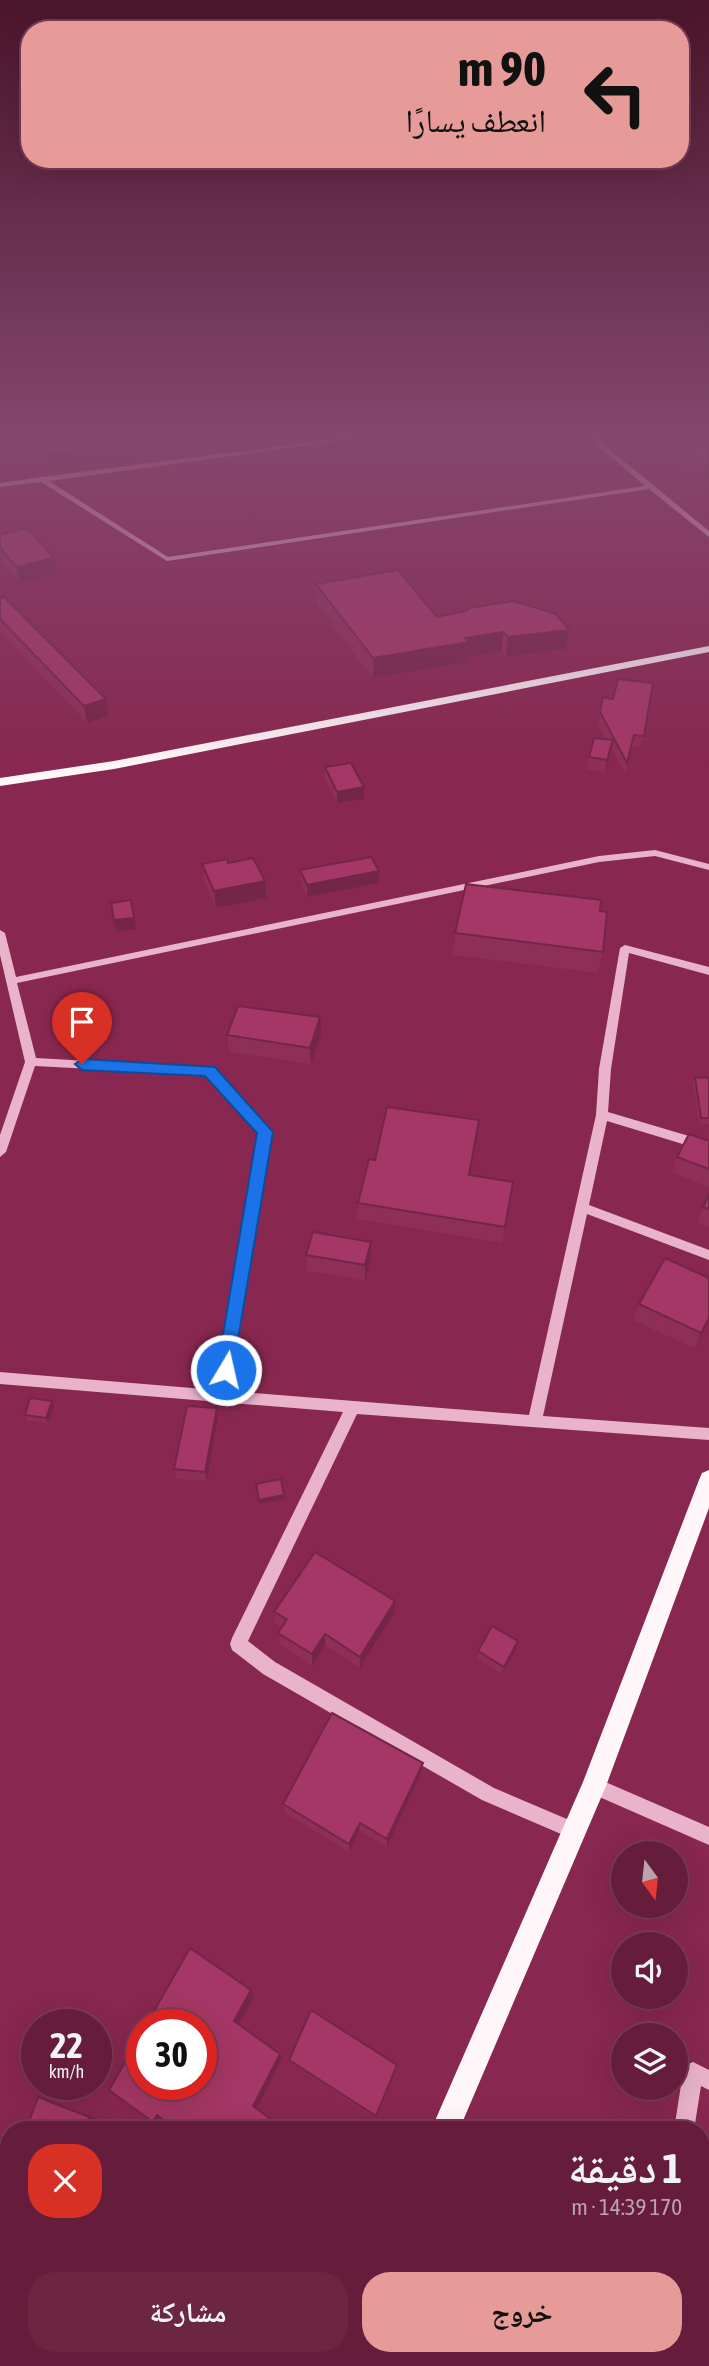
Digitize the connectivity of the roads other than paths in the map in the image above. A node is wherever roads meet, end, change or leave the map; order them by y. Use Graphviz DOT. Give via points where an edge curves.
graph roads {
  1 [pos="146,545"];
  2 [pos="258,545"];
  3 [pos="709,649"];
  4 [pos="0,782"];
  5 [pos="709,867"];
  6 [pos="0,933"];
  7 [pos="708,969"];
  8 [pos="12,981"];
  9 [pos="31,1062"];
  10 [pos="602,1115"];
  11 [pos="709,1147"];
  12 [pos="0,1152"];
  13 [pos="581,1207"];
  14 [pos="709,1255"];
  15 [pos="0,1378"];
  16 [pos="222,1396"];
  17 [pos="353,1407"];
  18 [pos="535,1422"];
  19 [pos="709,1434"];
  20 [pos="709,1480"];
  21 [pos="594,1786"];
  22 [pos="575,1832"];
  23 [pos="709,1836"];
  24 [pos="709,2080"];
  25 [pos="449,2121"];
  26 [pos="685,2121"];
  1 -- 2 [label="street" via="167,559"];
  3 -- 4 [label="main road" via="114,765"];
  5 -- 8 [label="street" via="655,853 599,859"];
  6 -- 8 [label="street"];
  7 -- 10 [label="street" via="625,948"];
  8 -- 9 [label="street"];
  9 -- 12 [label="street"];
  9 -- 16 [label="street" via="209,1071 265,1132"];
  10 -- 11 [label="street"];
  10 -- 13 [label="street"];
  13 -- 14 [label="street"];
  13 -- 18 [label="street"];
  15 -- 16 [label="street"];
  16 -- 17 [label="street"];
  17 -- 18 [label="street"];
  17 -- 22 [label="street" via="239,1644 269,1668 488,1794"];
  18 -- 19 [label="street"];
  20 -- 21 [label="main road"];
  21 -- 22 [label="main road"];
  21 -- 23 [label="street"];
  22 -- 25 [label="main road"];
  24 -- 26 [label="street" via="693,2072"];
}
